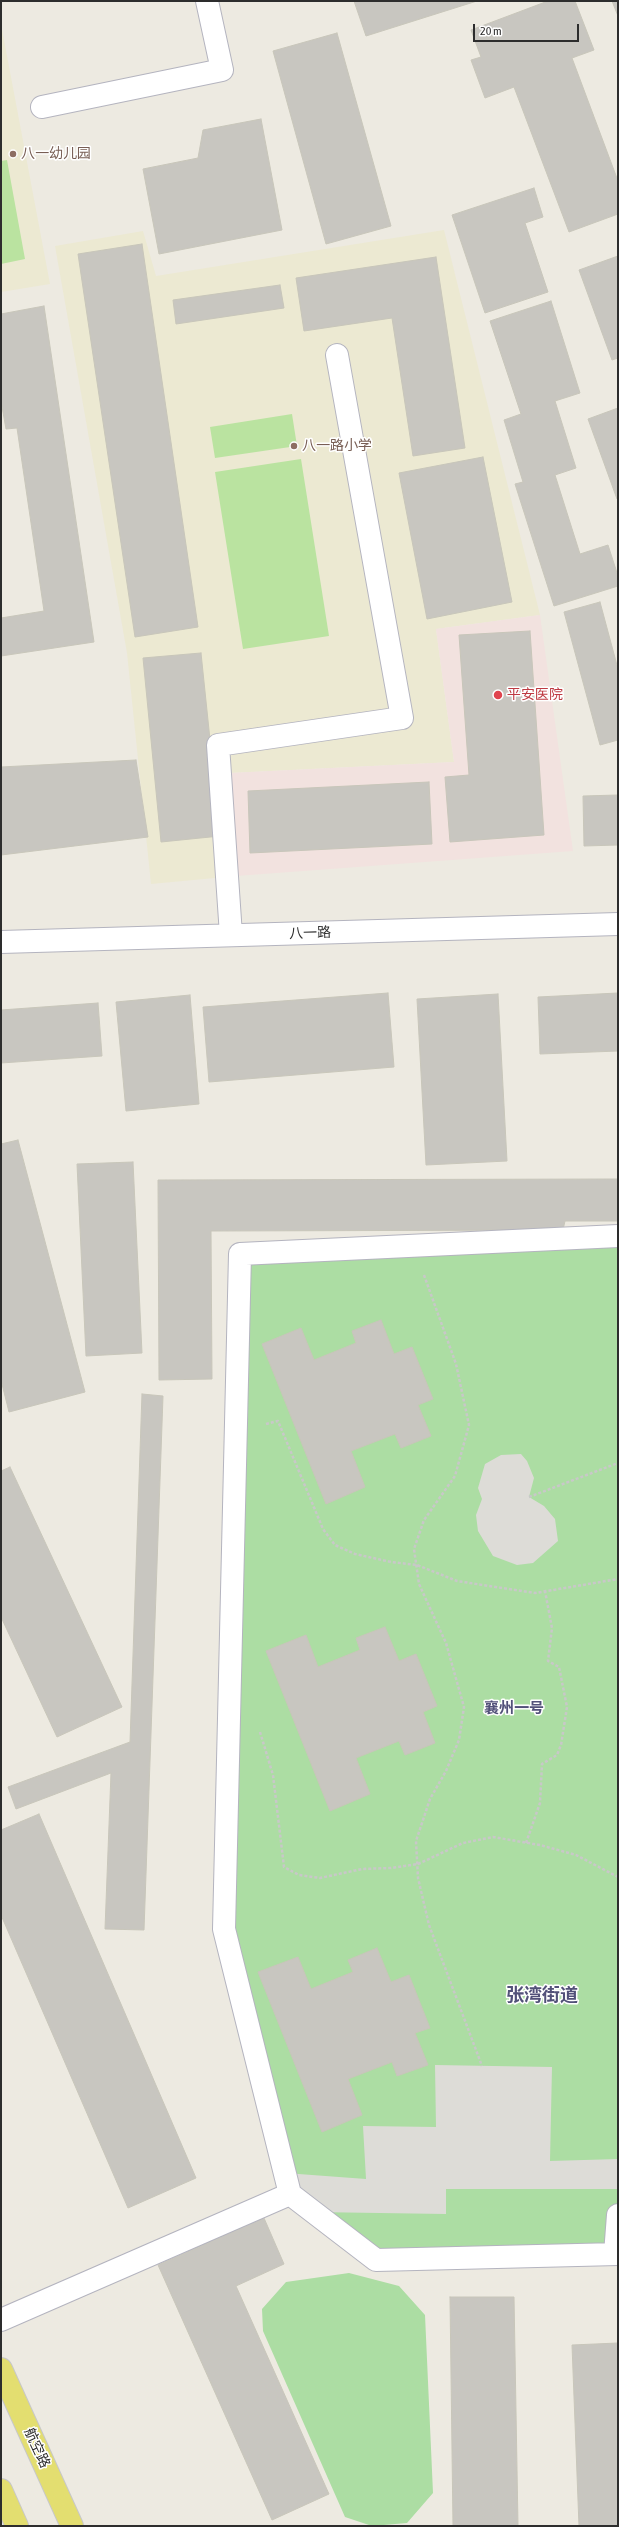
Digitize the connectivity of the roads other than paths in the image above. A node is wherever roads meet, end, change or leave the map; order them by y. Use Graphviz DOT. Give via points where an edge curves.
graph roads {
  1 [pos="208,1"];
  2 [pos="42,107"];
  3 [pos="337,355"];
  4 [pos="618,924"];
  5 [pos="231,935"];
  6 [pos="1,942"];
  7 [pos="618,1236"];
  8 [pos="290,2194"];
  9 [pos="618,2215"];
  10 [pos="617,2254"];
  11 [pos="1,2320"];
  12 [pos="1,2369"];
  13 [pos="1,2490"];
  14 [pos="17,2526"];
  15 [pos="72,2526"];
  1 -- 2 [label="street" via="222,70"];
  3 -- 5 [label="street" via="402,718 218,745"];
  4 -- 5 [label="street, 八一路"];
  5 -- 6 [label="street, 八一路"];
  7 -- 8 [label="street" via="240,1254 224,1929"];
  8 -- 10 [label="street" via="376,2260"];
  8 -- 11 [label="street"];
  9 -- 10 [label="street"];
  12 -- 15 [label="main road, 航空路"];
  13 -- 14 [label="main road"];
}
